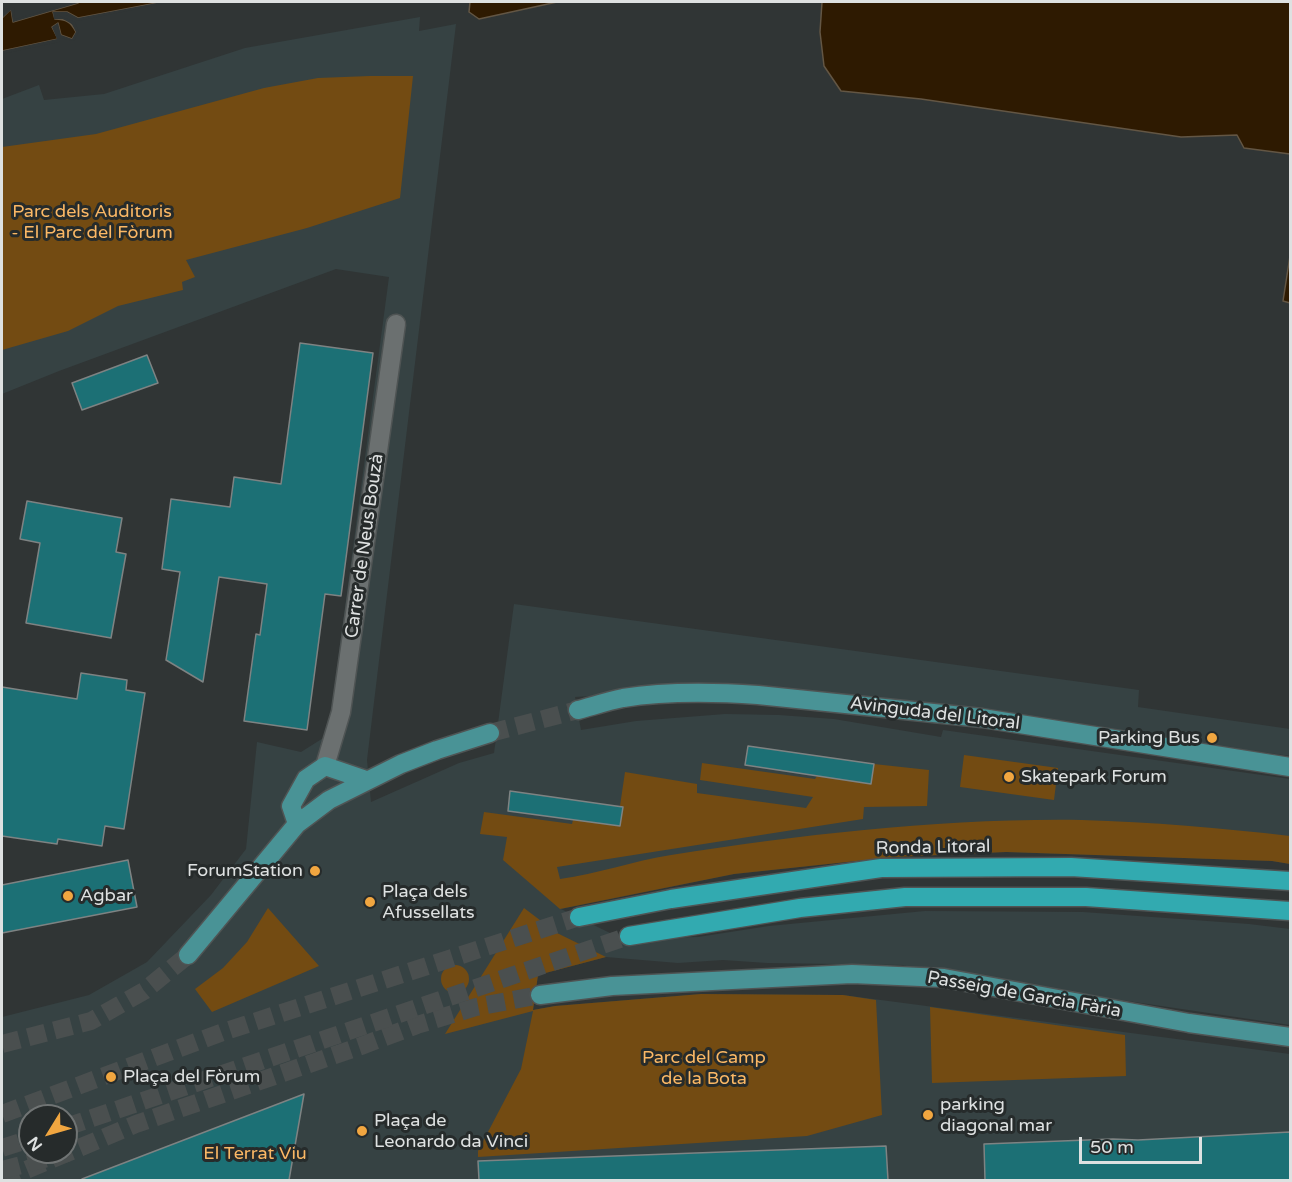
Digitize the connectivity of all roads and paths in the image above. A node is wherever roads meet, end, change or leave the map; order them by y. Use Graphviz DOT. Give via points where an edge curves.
graph roads {
  1 [pos="396,324"];
  2 [pos="578,710"];
  3 [pos="490,733"];
  4 [pos="325,766"];
  5 [pos="1290,767"];
  6 [pos="366,780"];
  7 [pos="297,824"];
  8 [pos="1290,881"];
  9 [pos="1290,911"];
  10 [pos="579,917"];
  11 [pos="629,936"];
  12 [pos="188,955"];
  13 [pos="540,995"];
  14 [pos="1290,1036"];
  1 -- 4 [label="street, Carrer de Neus Bouzà" via="341,712"];
  2 -- 5 [label="main road, Avinguda del Litoral" via="645,696 758,694 982,718"];
  3 -- 6 [label="main road"];
  4 -- 6 [label="main road"];
  4 -- 7 [label="main road" via="306,779 291,806"];
  6 -- 7 [label="main road" via="329,800"];
  7 -- 12 [label="main road"];
  8 -- 10 [label="highway, Ronda Litoral" via="1071,867 881,868 671,899"];
  9 -- 11 [label="highway" via="1086,897 905,897 800,908"];
  13 -- 14 [label="main road, Passeig de Garcia Fària" via="612,986 852,974 944,978 1189,1023"];
}
